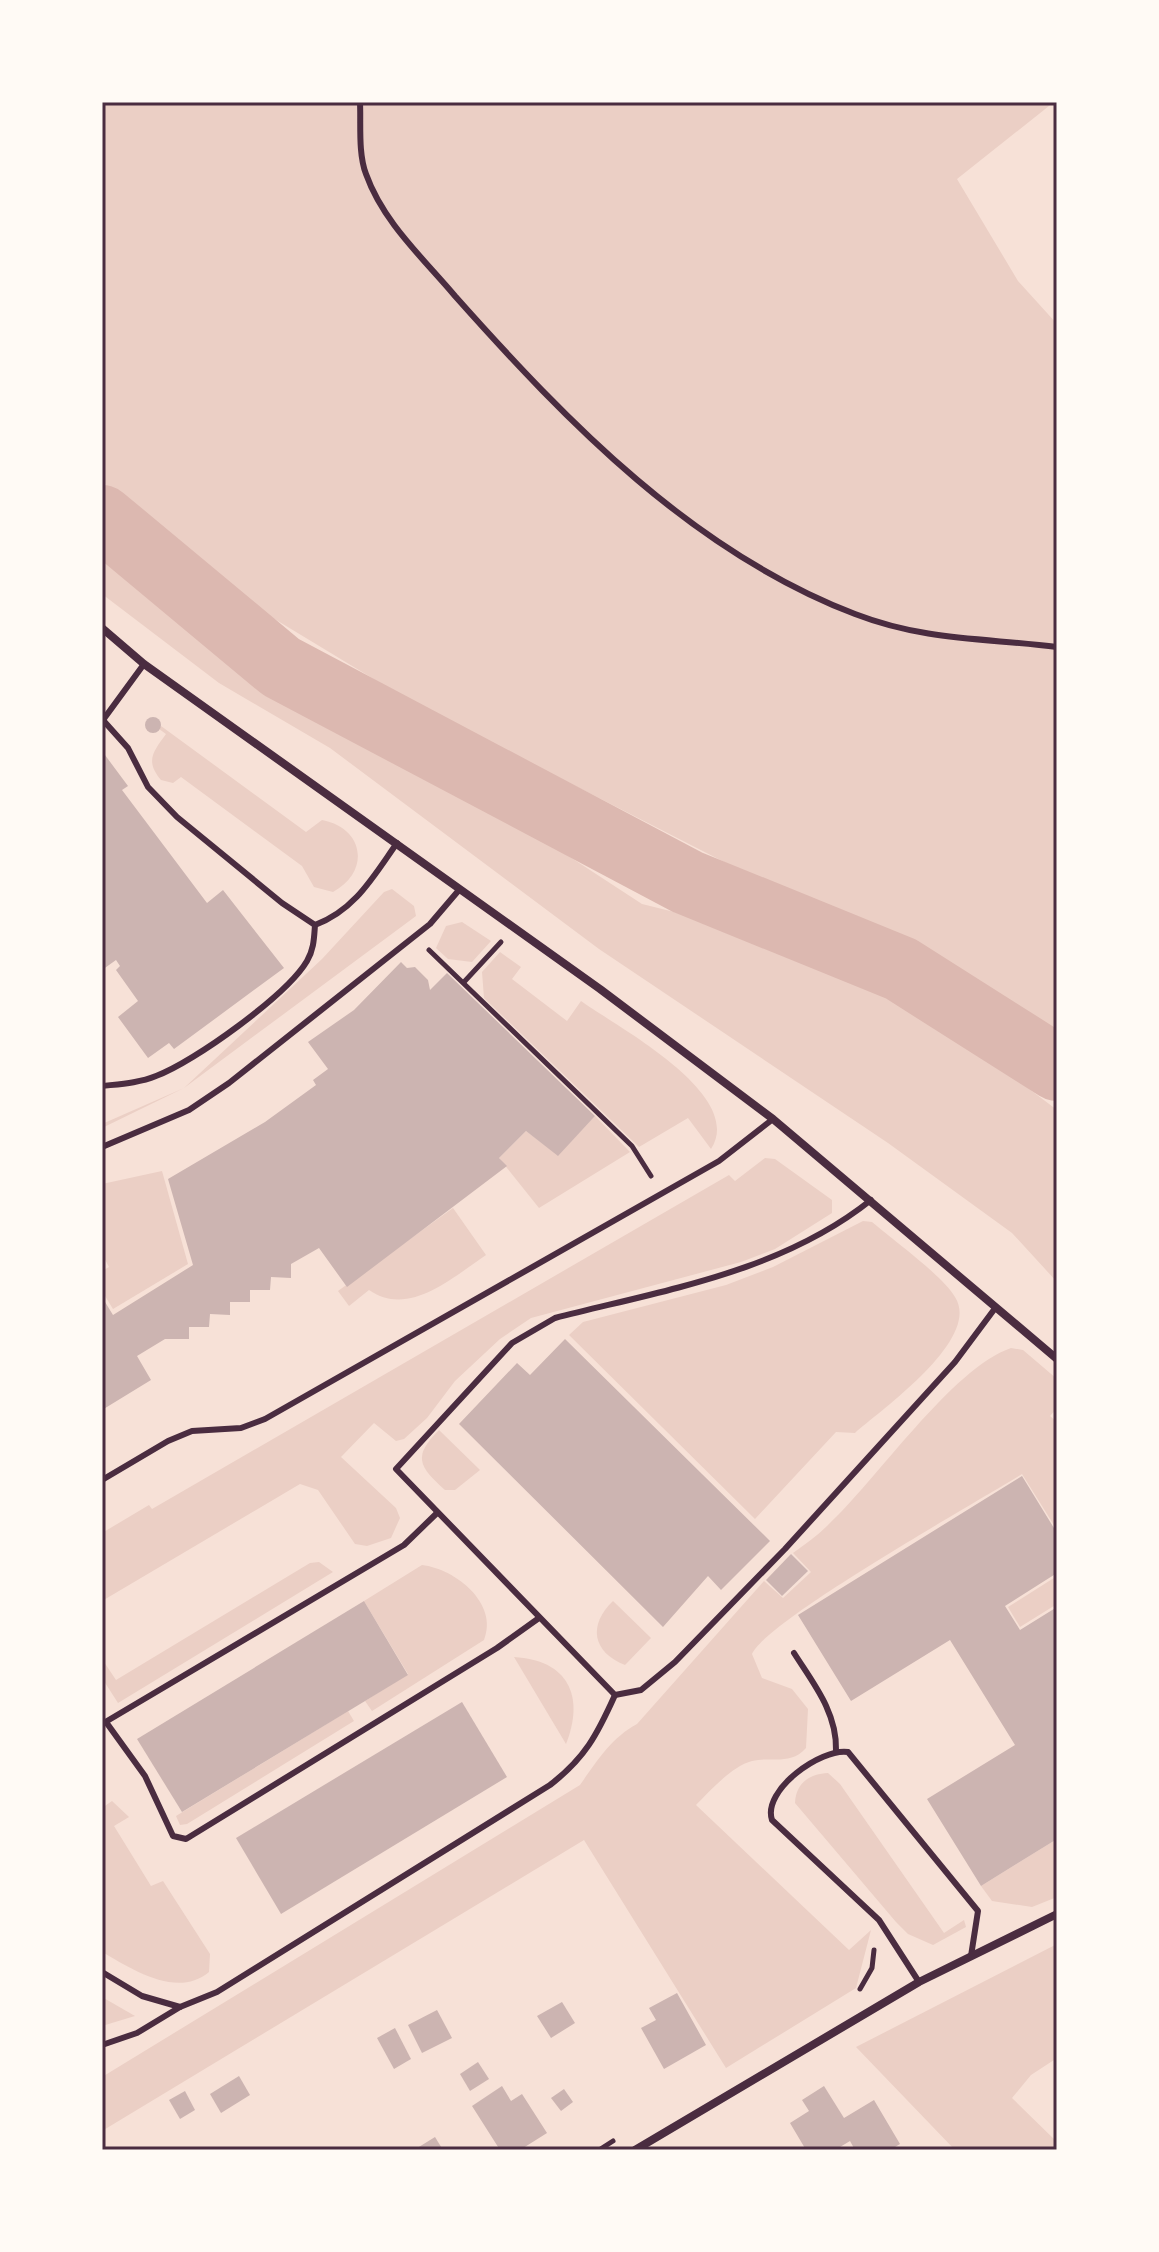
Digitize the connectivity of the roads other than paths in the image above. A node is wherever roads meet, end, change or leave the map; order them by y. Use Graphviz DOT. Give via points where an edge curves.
graph roads {
  1 [pos="360,102"];
  2 [pos="102,628"];
  3 [pos="1057,647"];
  4 [pos="144,664"];
  5 [pos="103,720"];
  6 [pos="397,843"];
  7 [pos="459,890"];
  8 [pos="315,925"];
  9 [pos="102,1086"];
  10 [pos="773,1119"];
  11 [pos="102,1147"];
  12 [pos="871,1200"];
  13 [pos="996,1307"];
  14 [pos="1057,1359"];
  15 [pos="102,1480"];
  16 [pos="436,1514"];
  17 [pos="539,1618"];
  18 [pos="794,1653"];
  19 [pos="615,1695"];
  20 [pos="104,1723"];
  21 [pos="836,1750"];
  22 [pos="1057,1914"];
  23 [pos="971,1956"];
  24 [pos="102,1972"];
  25 [pos="919,1982"];
  26 [pos="180,2007"];
  27 [pos="102,2045"];
  28 [pos="635,2150"];
  1 -- 3 [label="lane" via="364,171 393,225 542,387 656,497 718,543 852,613 939,638"];
  2 -- 4 [label="street"];
  4 -- 5 [label="lane"];
  4 -- 6 [label="street"];
  5 -- 8 [label="lane" via="128,748 148,787 177,817"];
  6 -- 7 [label="street"];
  6 -- 8 [label="lane" via="352,904"];
  7 -- 10 [label="street"];
  7 -- 11 [label="lane" via="414,937 229,1083 189,1110"];
  8 -- 9 [label="lane" via="313,949 305,964 247,1017 158,1076"];
  10 -- 12 [label="street"];
  10 -- 15 [label="lane" via="719,1161 265,1419 241,1428 192,1431"];
  12 -- 13 [label="street"];
  12 -- 16 [label="lane" via="768,1260 555,1318 512,1343 396,1469"];
  13 -- 14 [label="street"];
  13 -- 19 [label="lane" via="955,1362 675,1662 641,1690"];
  16 -- 17 [label="lane"];
  16 -- 20 [label="lane" via="404,1545"];
  17 -- 19 [label="lane"];
  17 -- 20 [label="lane" via="186,1839 173,1836 145,1776"];
  18 -- 21 [label="lane" via="827,1706"];
  19 -- 26 [label="lane" via="596,1738 550,1785 217,1992"];
  21 -- 23 [label="lane" via="848,1752 978,1911"];
  21 -- 25 [label="lane" via="775,1792 768,1809 772,1820 879,1920"];
  22 -- 23 [label="street"];
  23 -- 25 [label="street"];
  24 -- 26 [label="lane" via="142,1996"];
  25 -- 28 [label="street"];
  26 -- 27 [label="lane" via="137,2033"];
}
